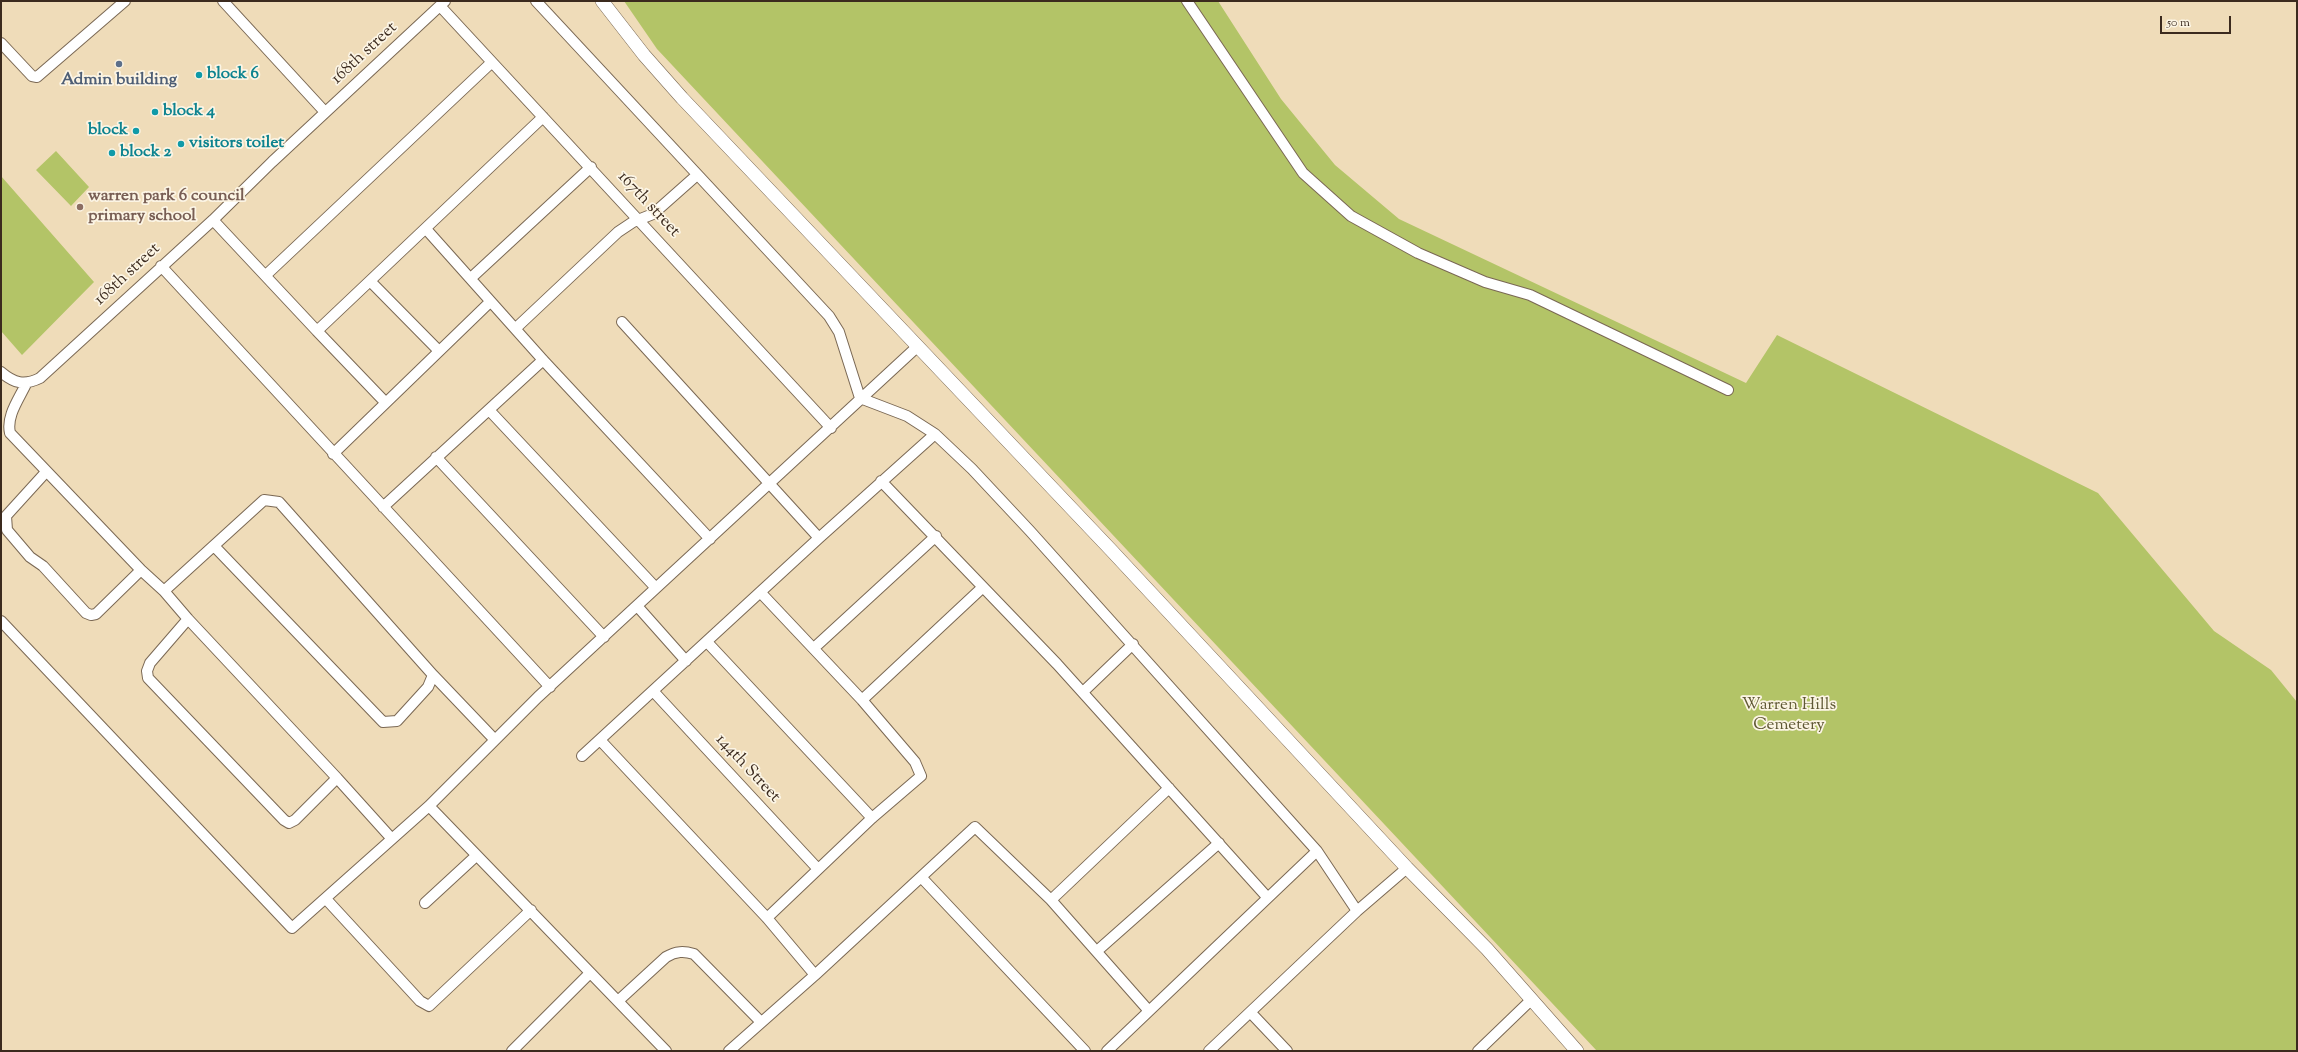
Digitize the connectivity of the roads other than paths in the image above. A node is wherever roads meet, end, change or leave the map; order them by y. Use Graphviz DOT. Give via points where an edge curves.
graph roads {
  1 [pos="223,1"];
  2 [pos="536,1"];
  3 [pos="602,1"];
  4 [pos="1187,1"];
  5 [pos="123,2"];
  6 [pos="442,4"];
  7 [pos="1,42"];
  8 [pos="491,63"];
  9 [pos="325,112"];
  10 [pos="543,117"];
  11 [pos="591,167"];
  12 [pos="697,175"];
  13 [pos="213,220"];
  14 [pos="640,220"];
  15 [pos="426,229"];
  16 [pos="161,266"];
  17 [pos="266,275"];
  18 [pos="471,278"];
  19 [pos="370,282"];
  20 [pos="490,302"];
  21 [pos="622,322"];
  22 [pos="516,328"];
  23 [pos="317,331"];
  24 [pos="918,346"];
  25 [pos="439,351"];
  26 [pos="543,360"];
  27 [pos="1,372"];
  28 [pos="26,384"];
  29 [pos="1728,390"];
  30 [pos="860,398"];
  31 [pos="385,402"];
  32 [pos="489,410"];
  33 [pos="831,428"];
  34 [pos="935,434"];
  35 [pos="333,454"];
  36 [pos="436,457"];
  37 [pos="46,472"];
  38 [pos="881,481"];
  39 [pos="770,484"];
  40 [pos="383,507"];
  41 [pos="936,536"];
  42 [pos="819,538"];
  43 [pos="710,539"];
  44 [pos="214,546"];
  45 [pos="141,570"];
  46 [pos="982,587"];
  47 [pos="656,588"];
  48 [pos="164,591"];
  49 [pos="761,593"];
  50 [pos="638,607"];
  51 [pos="188,620"];
  52 [pos="1,621"];
  53 [pos="604,637"];
  54 [pos="707,642"];
  55 [pos="1133,644"];
  56 [pos="814,648"];
  57 [pos="686,661"];
  58 [pos="433,675"];
  59 [pos="550,687"];
  60 [pos="652,691"];
  61 [pos="1083,692"];
  62 [pos="862,700"];
  63 [pos="495,740"];
  64 [pos="600,740"];
  65 [pos="582,756"];
  66 [pos="337,778"];
  67 [pos="1169,788"];
  68 [pos="429,806"];
  69 [pos="872,818"];
  70 [pos="392,839"];
  71 [pos="1219,843"];
  72 [pos="1317,851"];
  73 [pos="476,856"];
  74 [pos="1407,868"];
  75 [pos="818,869"];
  76 [pos="922,877"];
  77 [pos="1267,897"];
  78 [pos="326,899"];
  79 [pos="1051,900"];
  80 [pos="425,903"];
  81 [pos="531,910"];
  82 [pos="1357,911"];
  83 [pos="767,918"];
  84 [pos="1097,951"];
  85 [pos="590,974"];
  86 [pos="815,975"];
  87 [pos="1531,1000"];
  88 [pos="618,1001"];
  89 [pos="1149,1011"];
  90 [pos="1251,1013"];
  91 [pos="761,1022"];
  92 [pos="512,1051"];
  93 [pos="666,1051"];
  94 [pos="729,1051"];
  95 [pos="1085,1051"];
  96 [pos="1107,1051"];
  97 [pos="1209,1051"];
  98 [pos="1286,1051"];
  99 [pos="1478,1051"];
  100 [pos="1577,1051"];
  1 -- 9 [label="street"];
  2 -- 12 [label="street"];
  3 -- 24 [label="street" via="655,68"];
  4 -- 29 [label="street" via="1303,173 1351,216 1418,253 1485,282 1530,295"];
  5 -- 7 [label="street" via="37,77 32,76"];
  6 -- 8 [label="street, 167th street"];
  6 -- 9 [label="street, 168th street"];
  8 -- 10 [label="street, 167th street"];
  8 -- 17 [label="street"];
  9 -- 13 [label="street, 168th street"];
  10 -- 11 [label="street, 167th street"];
  10 -- 15 [label="street"];
  11 -- 14 [label="street, 167th street"];
  11 -- 18 [label="street"];
  12 -- 14 [label="street" via="660,209"];
  12 -- 30 [label="street" via="835,325"];
  13 -- 16 [label="street, 168th street"];
  13 -- 17 [label="street"];
  14 -- 22 [label="street" via="618,232"];
  14 -- 33 [label="street, 167th street"];
  15 -- 18 [label="street"];
  15 -- 19 [label="street"];
  16 -- 28 [label="street, 168th street" via="40,378"];
  16 -- 35 [label="street"];
  17 -- 23 [label="street"];
  18 -- 20 [label="street"];
  19 -- 23 [label="street"];
  19 -- 25 [label="street"];
  20 -- 22 [label="street"];
  20 -- 25 [label="street"];
  21 -- 39 [label="street"];
  22 -- 26 [label="street"];
  23 -- 31 [label="street"];
  24 -- 30 [label="street"];
  24 -- 74 [label="street"];
  25 -- 31 [label="street"];
  26 -- 32 [label="street"];
  26 -- 43 [label="street"];
  27 -- 28 [label="street" via="12,380"];
  28 -- 37 [label="street" via="8,424 10,433"];
  30 -- 33 [label="street"];
  30 -- 34 [label="street" via="907,416"];
  31 -- 35 [label="street"];
  32 -- 36 [label="street"];
  32 -- 47 [label="street"];
  33 -- 39 [label="street"];
  34 -- 38 [label="street"];
  34 -- 55 [label="street" via="972,469"];
  35 -- 40 [label="street"];
  36 -- 40 [label="street"];
  36 -- 53 [label="street"];
  37 -- 45 [label="street"];
  37 -- 45 [label="street" via="6,516 7,530 30,557 43,566 86,613 91,615 96,614"];
  38 -- 41 [label="street"];
  38 -- 42 [label="street"];
  39 -- 42 [label="street"];
  39 -- 43 [label="street"];
  40 -- 59 [label="street"];
  41 -- 46 [label="street"];
  41 -- 56 [label="street"];
  42 -- 49 [label="street"];
  43 -- 47 [label="street"];
  44 -- 48 [label="street"];
  44 -- 58 [label="street" via="264,500 279,502"];
  44 -- 58 [label="street" via="383,722 396,721 428,687"];
  45 -- 48 [label="street"];
  46 -- 61 [label="street"];
  46 -- 62 [label="street"];
  47 -- 50 [label="street"];
  48 -- 51 [label="street"];
  49 -- 54 [label="street"];
  49 -- 56 [label="street"];
  50 -- 53 [label="street"];
  50 -- 57 [label="street"];
  51 -- 66 [label="street"];
  51 -- 66 [label="street" via="150,663 147,670 148,678 289,823"];
  52 -- 78 [label="street" via="292,928"];
  53 -- 59 [label="street"];
  54 -- 57 [label="street"];
  54 -- 69 [label="street"];
  55 -- 61 [label="street"];
  55 -- 72 [label="street"];
  56 -- 62 [label="street"];
  57 -- 60 [label="street"];
  58 -- 63 [label="street"];
  59 -- 63 [label="street"];
  60 -- 64 [label="street"];
  60 -- 75 [label="street, 144th Street"];
  61 -- 67 [label="street"];
  62 -- 69 [label="street" via="915,762 922,776"];
  63 -- 68 [label="street"];
  64 -- 65 [label="street"];
  64 -- 83 [label="street"];
  66 -- 70 [label="street"];
  67 -- 71 [label="street"];
  67 -- 79 [label="street"];
  68 -- 70 [label="street"];
  68 -- 73 [label="street"];
  69 -- 75 [label="street"];
  70 -- 78 [label="street"];
  71 -- 77 [label="street"];
  71 -- 84 [label="street"];
  72 -- 77 [label="street"];
  72 -- 82 [label="street"];
  73 -- 80 [label="street"];
  73 -- 81 [label="street"];
  74 -- 82 [label="street"];
  74 -- 87 [label="street" via="1487,949"];
  75 -- 83 [label="street"];
  76 -- 79 [label="street" via="975,827"];
  76 -- 86 [label="street"];
  76 -- 95 [label="street"];
  77 -- 89 [label="street"];
  78 -- 81 [label="street" via="420,1001 429,1006"];
  79 -- 84 [label="street"];
  81 -- 85 [label="street"];
  82 -- 90 [label="street"];
  83 -- 86 [label="street"];
  84 -- 89 [label="street"];
  85 -- 88 [label="street"];
  85 -- 92 [label="street"];
  86 -- 91 [label="street"];
  87 -- 99 [label="street"];
  87 -- 100 [label="street"];
  88 -- 91 [label="street" via="666,957 672,953 685,951 694,954"];
  88 -- 93 [label="street"];
  89 -- 96 [label="street"];
  90 -- 97 [label="street"];
  90 -- 98 [label="street"];
  91 -- 94 [label="street"];
}
